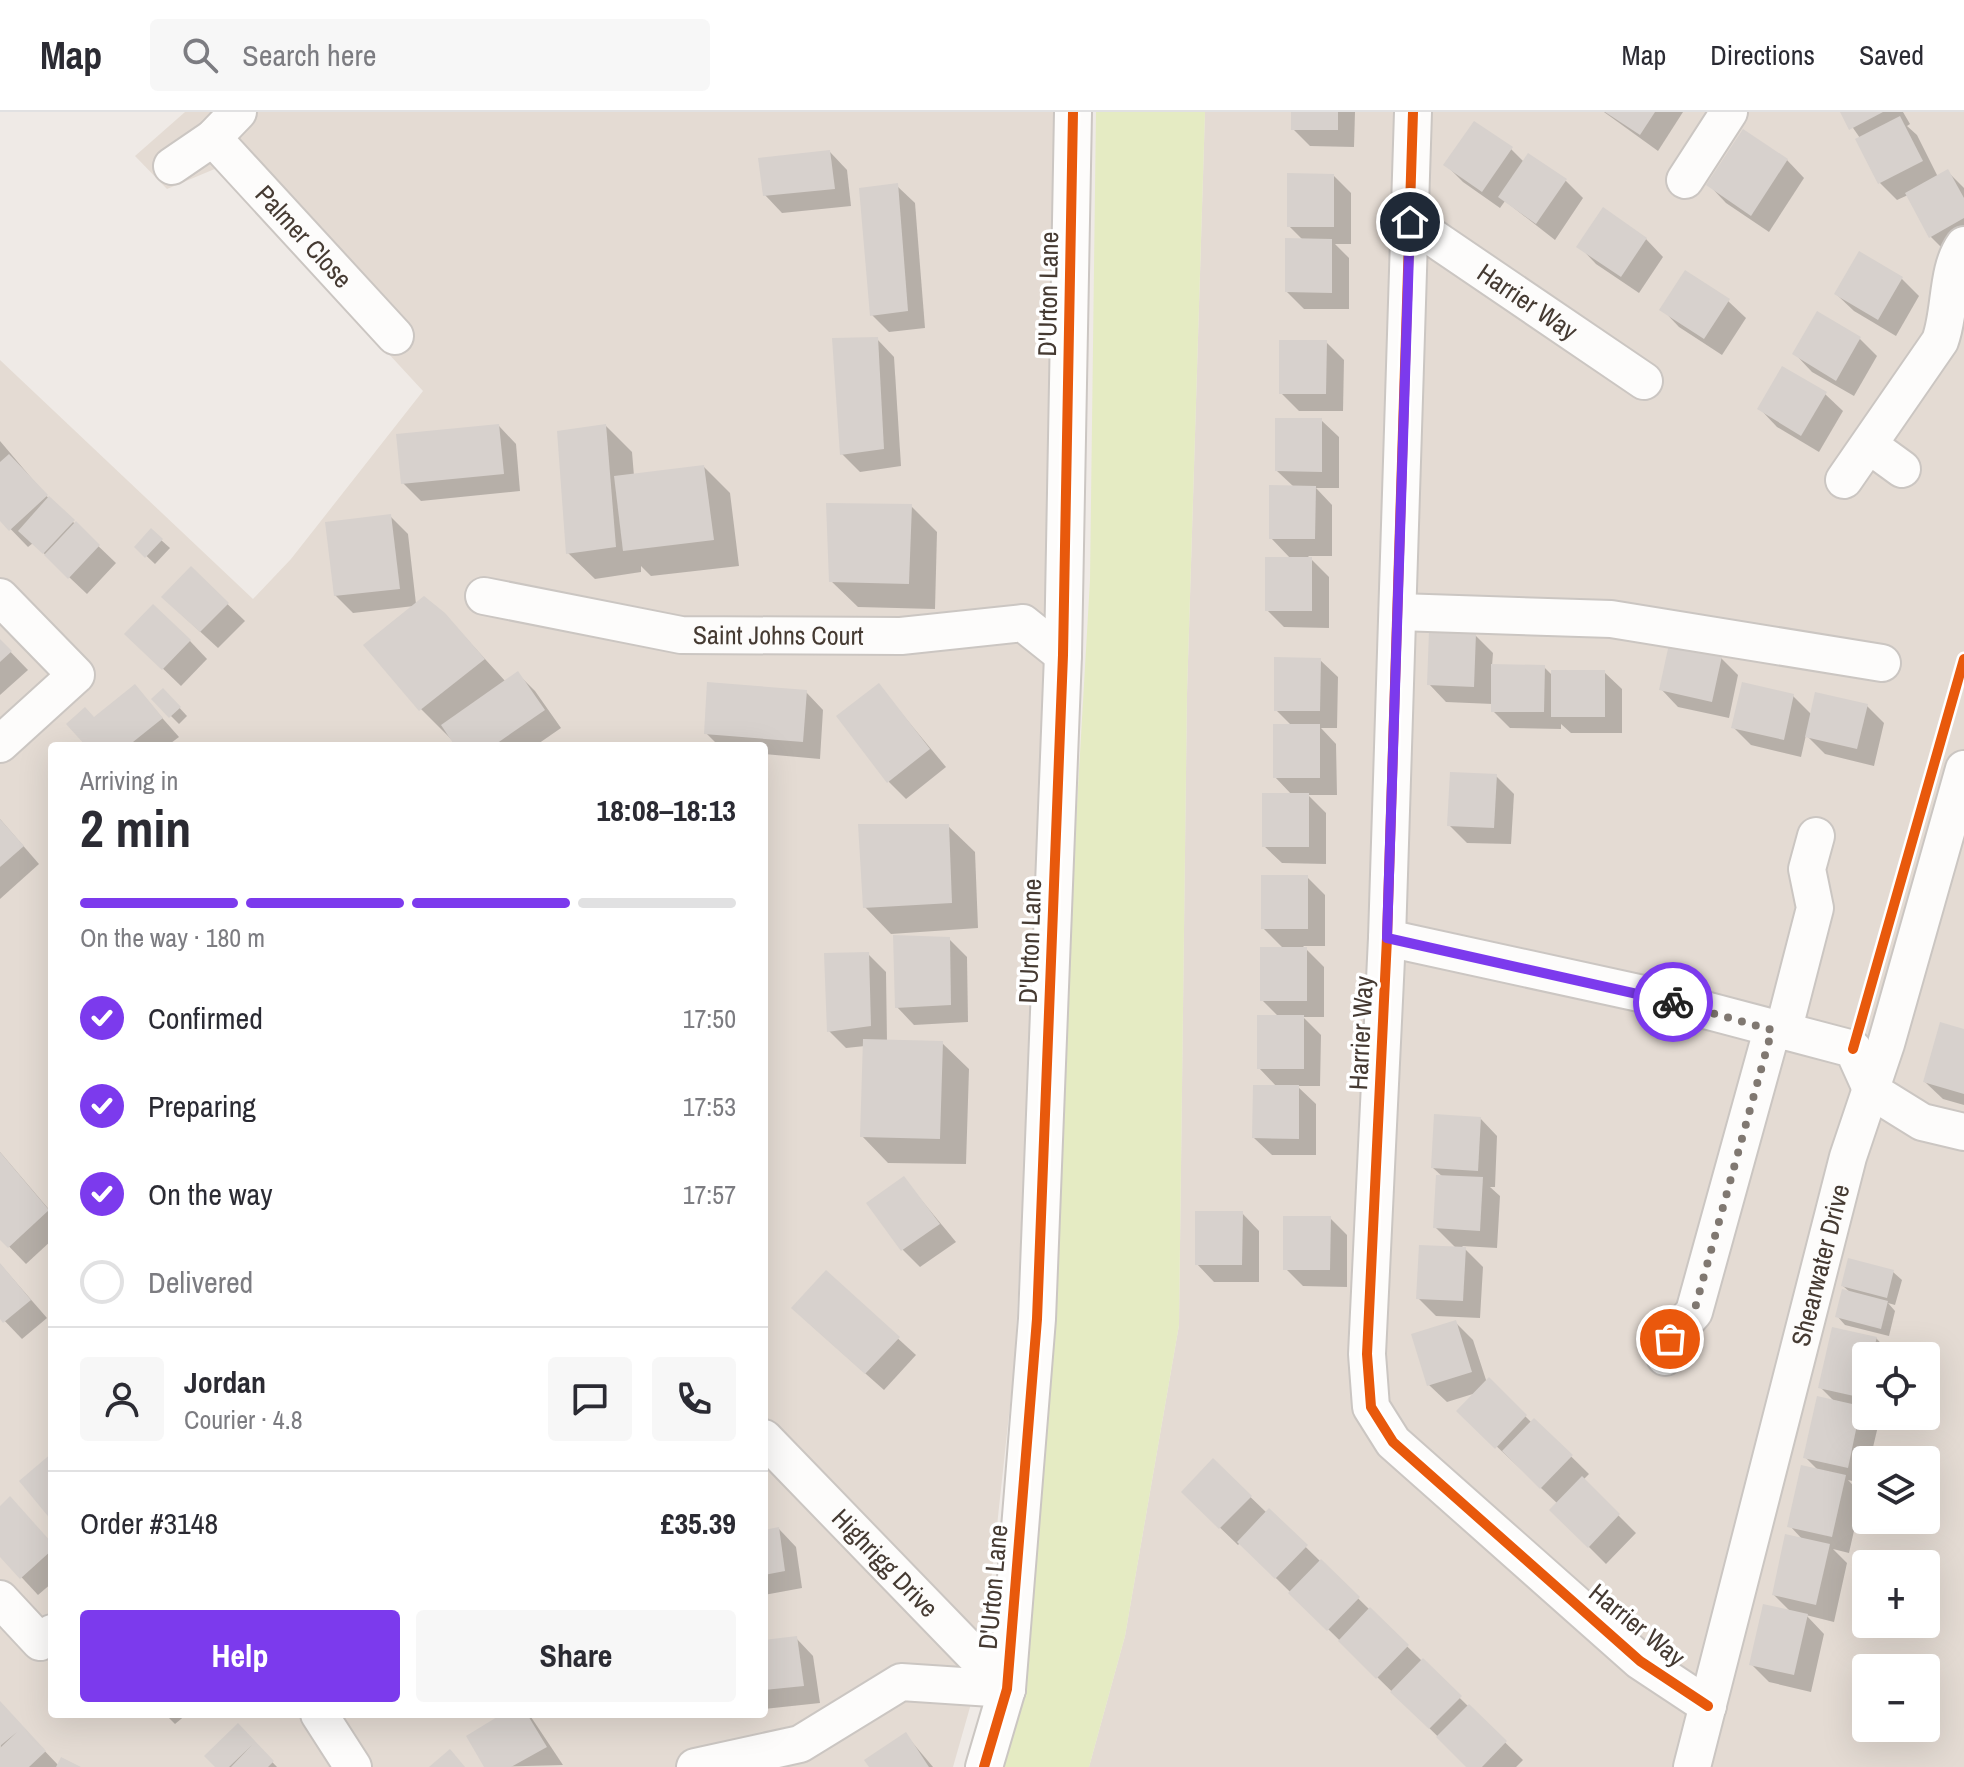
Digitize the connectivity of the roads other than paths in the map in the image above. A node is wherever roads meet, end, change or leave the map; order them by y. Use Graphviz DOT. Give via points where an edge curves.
graph roads {
  1 [pos="238,112"];
  2 [pos="1073,112"];
  3 [pos="1413,112"];
  4 [pos="1729,112"];
  5 [pos="213,138"];
  6 [pos="172,166"];
  7 [pos="1685,180"];
  8 [pos="1410,222"];
  9 [pos="1964,245"];
  10 [pos="395,336"];
  11 [pos="1644,381"];
  12 [pos="1869,445"];
  13 [pos="1902,469"];
  14 [pos="1844,480"];
  15 [pos="484,596"];
  16 [pos="0,597"];
  17 [pos="1398,612"];
  18 [pos="1063,655"];
  19 [pos="1882,663"];
  20 [pos="0,744"];
  21 [pos="1964,769"];
  22 [pos="1816,836"];
  23 [pos="1387,938"];
  24 [pos="1778,1031"];
  25 [pos="1872,1091"];
  26 [pos="1964,1132"];
  27 [pos="1665,1357"];
  28 [pos="768,1442"];
  29 [pos="0,1599"];
  30 [pos="48,1636"];
  31 [pos="1007,1689"];
  32 [pos="1708,1706"];
  33 [pos="322,1718"];
  34 [pos="1702,1760"];
  35 [pos="353,1767"];
  36 [pos="695,1767"];
  37 [pos="984,1767"];
  1 -- 5 [label="street"];
  2 -- 18 [label="street, D'Urton Lane"];
  3 -- 8 [label="street, Harrier Way"];
  4 -- 7 [label="street"];
  5 -- 6 [label="street"];
  5 -- 10 [label="street, Palmer Close"];
  8 -- 11 [label="street, Harrier Way"];
  8 -- 17 [label="street, Harrier Way"];
  9 -- 12 [label="street" via="1956,259 1940,341"];
  12 -- 13 [label="street"];
  12 -- 14 [label="street"];
  15 -- 18 [label="street, Saint Johns Court" via="681,635 901,636 1023,623"];
  16 -- 20 [label="street" via="76,675"];
  17 -- 19 [label="street" via="1611,619"];
  17 -- 23 [label="street, Harrier Way"];
  18 -- 31 [label="street, D'Urton Lane" via="1037,1319"];
  21 -- 25 [label="street, Shearwater Drive"];
  22 -- 24 [label="street" via="1807,869 1815,908"];
  23 -- 24 [label="street" via="1648,995"];
  23 -- 32 [label="street, Harrier Way" via="1367,1354 1371,1407 1393,1442 1628,1650"];
  24 -- 25 [label="street" via="1853,1049"];
  24 -- 27 [label="street" via="1694,1312 1670,1339"];
  25 -- 26 [label="street" via="1922,1122"];
  25 -- 32 [label="street, Shearwater Drive" via="1848,1157"];
  28 -- 31 [label="street, Highrigg Drive"];
  29 -- 30 [label="street" via="40,1642"];
  31 -- 36 [label="street" via="901,1682 800,1744"];
  31 -- 37 [label="street, D'Urton Lane"];
  32 -- 34 [label="street, Shearwater Drive"];
  33 -- 35 [label="street"];
}
